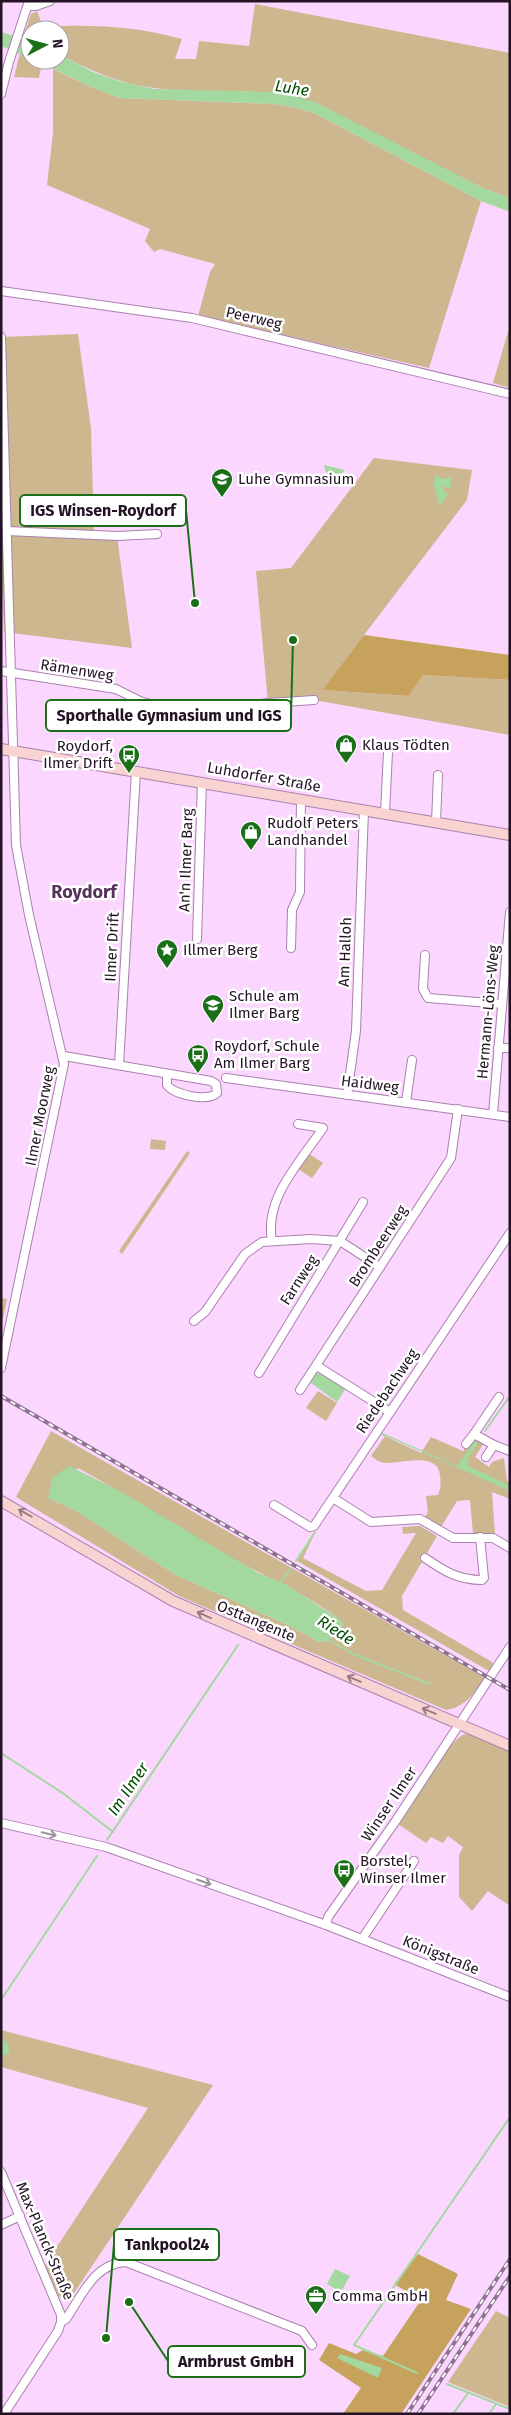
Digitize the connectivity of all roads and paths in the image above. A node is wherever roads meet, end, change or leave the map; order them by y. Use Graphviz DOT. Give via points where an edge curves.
graph roads {
  1 [pos="50,1"];
  2 [pos="28,4"];
  3 [pos="1,94"];
  4 [pos="1,291"];
  5 [pos="1,337"];
  6 [pos="510,394"];
  7 [pos="7,531"];
  8 [pos="157,534"];
  9 [pos="5,581"];
  10 [pos="1,671"];
  11 [pos="11,673"];
  12 [pos="314,700"];
  13 [pos="392,746"];
  14 [pos="1,749"];
  15 [pos="13,750"];
  16 [pos="136,771"];
  17 [pos="438,775"];
  18 [pos="202,782"];
  19 [pos="301,799"];
  20 [pos="364,810"];
  21 [pos="385,813"];
  22 [pos="436,822"];
  23 [pos="510,835"];
  24 [pos="510,912"];
  25 [pos="197,939"];
  26 [pos="291,948"];
  27 [pos="425,955"];
  28 [pos="502,1004"];
  29 [pos="498,1048"];
  30 [pos="510,1048"];
  31 [pos="64,1056"];
  32 [pos="412,1060"];
  33 [pos="119,1065"];
  34 [pos="167,1074"];
  35 [pos="226,1078"];
  36 [pos="347,1095"];
  37 [pos="406,1102"];
  38 [pos="458,1109"];
  39 [pos="493,1114"];
  40 [pos="510,1117"];
  41 [pos="298,1124"];
  42 [pos="363,1202"];
  43 [pos="510,1233"];
  44 [pos="272,1240"];
  45 [pos="340,1241"];
  46 [pos="380,1267"];
  47 [pos="194,1321"];
  48 [pos="317,1366"];
  49 [pos="1,1368"];
  50 [pos="259,1373"];
  51 [pos="300,1390"];
  52 [pos="499,1397"];
  53 [pos="390,1412"];
  54 [pos="474,1434"];
  55 [pos="466,1444"];
  56 [pos="494,1446"];
  57 [pos="510,1451"];
  58 [pos="486,1457"];
  59 [pos="332,1498"];
  60 [pos="1,1501"];
  61 [pos="274,1505"];
  62 [pos="480,1538"];
  63 [pos="510,1548"];
  64 [pos="424,1558"];
  65 [pos="510,1647"];
  66 [pos="459,1724"];
  67 [pos="510,1746"];
  68 [pos="1,1823"];
  69 [pos="414,1861"];
  70 [pos="326,1924"];
  71 [pos="362,1939"];
  72 [pos="510,1998"];
  73 [pos="1,2172"];
  74 [pos="20,2216"];
  75 [pos="1,2225"];
  76 [pos="61,2322"];
  77 [pos="312,2345"];
  78 [pos="4,2414"];
  1 -- 2 [label="street" via="36,6"];
  2 -- 3 [label="street"];
  4 -- 6 [label="street, Peerweg" via="192,318"];
  5 -- 7 [label="street, Ilmer Moorweg"];
  7 -- 8 [label="street" via="116,536"];
  7 -- 9 [label="street, Ilmer Moorweg"];
  9 -- 11 [label="street, Ilmer Moorweg"];
  10 -- 11 [label="street, Rämenweg"];
  11 -- 12 [label="street, Rämenweg" via="116,689 140,702 185,715"];
  11 -- 15 [label="street, Ilmer Moorweg"];
  13 -- 21 [label="street" via="388,752"];
  14 -- 15 [label="main road, Luhdorfer Straße"];
  15 -- 16 [label="main road, Luhdorfer Straße"];
  15 -- 31 [label="street, Ilmer Moorweg" via="16,845 22,883"];
  16 -- 18 [label="main road, Luhdorfer Straße"];
  16 -- 33 [label="street, Ilmer Drift"];
  17 -- 22 [label="street"];
  18 -- 19 [label="main road, Luhdorfer Straße"];
  18 -- 25 [label="street, An'n Ilmer Barg"];
  19 -- 20 [label="main road, Luhdorfer Straße"];
  19 -- 26 [label="street" via="300,892 292,910"];
  20 -- 21 [label="main road, Luhdorfer Straße"];
  20 -- 36 [label="street, Am Halloh" via="356,1031"];
  21 -- 22 [label="main road, Luhdorfer Straße"];
  22 -- 23 [label="main road, Luhdorfer Straße"];
  24 -- 28 [label="street, Hermann-Löns-Weg"];
  27 -- 28 [label="street" via="423,989 428,998"];
  28 -- 29 [label="street, Hermann-Löns-Weg"];
  29 -- 30 [label="street"];
  29 -- 39 [label="street, Hermann-Löns-Weg"];
  31 -- 33 [label="street"];
  31 -- 49 [label="street, Ilmer Moorweg" via="63,1078"];
  32 -- 37 [label="street"];
  33 -- 34 [label="street"];
  34 -- 34 [label="street" via="211,1081 216,1084 217,1093 208,1097 176,1093 167,1085"];
  35 -- 36 [label="street, Haidweg"];
  36 -- 37 [label="street, Haidweg"];
  37 -- 38 [label="street, Haidweg"];
  38 -- 39 [label="street, Haidweg"];
  38 -- 46 [label="street, Brombeerweg" via="452,1158"];
  39 -- 40 [label="street, Haidweg"];
  41 -- 44 [label="street" via="323,1128 276,1200 270,1217"];
  42 -- 45 [label="street, Farnweg"];
  43 -- 53 [label="street, Riedebachweg"];
  44 -- 45 [label="street"];
  44 -- 47 [label="street" via="245,1254 205,1312"];
  45 -- 46 [label="street"];
  45 -- 50 [label="street, Farnweg"];
  46 -- 48 [label="street, Brombeerweg"];
  48 -- 51 [label="street, Brombeerweg"];
  48 -- 53 [label="street"];
  52 -- 54 [label="street"];
  53 -- 59 [label="street, Riedebachweg"];
  54 -- 55 [label="street"];
  54 -- 56 [label="street"];
  56 -- 57 [label="street"];
  56 -- 58 [label="street"];
  59 -- 61 [label="street, Riedebachweg" via="314,1526 310,1527"];
  59 -- 62 [label="street" via="371,1522 420,1519 453,1538"];
  66 -- 60 [label="main road, Osttangente, one-way" via="173,1601"];
  62 -- 63 [label="street" via="493,1538"];
  62 -- 64 [label="street" via="482,1580 451,1576"];
  65 -- 66 [label="street, Winser Ilmer"];
  66 -- 67 [label="main road, Osttangente"];
  66 -- 70 [label="street, Winser Ilmer"];
  68 -- 70 [label="street, Königstraße, one-way" via="106,1847"];
  69 -- 71 [label="street"];
  70 -- 71 [label="street, Königstraße"];
  71 -- 72 [label="street, Königstraße"];
  73 -- 74 [label="street, Max-Planck-Straße"];
  74 -- 75 [label="street"];
  74 -- 76 [label="street, Max-Planck-Straße"];
  76 -- 77 [label="street" via="103,2268 113,2262 126,2262 302,2331"];
  76 -- 78 [label="street"];
}
